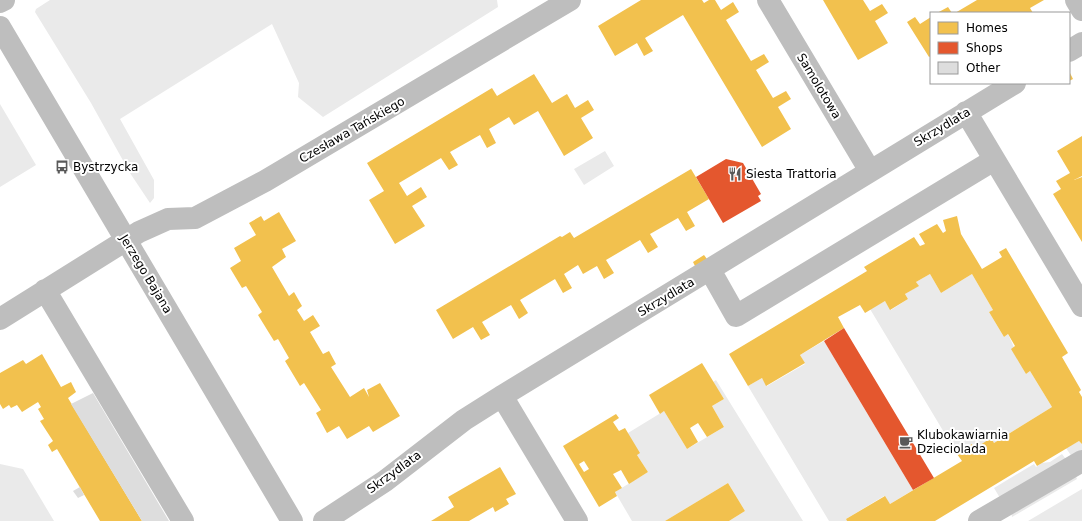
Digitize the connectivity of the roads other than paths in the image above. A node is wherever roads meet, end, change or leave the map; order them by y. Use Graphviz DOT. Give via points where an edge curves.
graph roads {
  1 [pos="4,0"];
  2 [pos="570,0"];
  3 [pos="768,0"];
  4 [pos="1076,0"];
  5 [pos="0,2"];
  6 [pos="1082,10"];
  7 [pos="0,27"];
  8 [pos="1082,43"];
  9 [pos="1070,50"];
  10 [pos="1013,84"];
  11 [pos="966,112"];
  12 [pos="994,160"];
  13 [pos="870,171"];
  14 [pos="126,240"];
  15 [pos="710,270"];
  16 [pos="46,290"];
  17 [pos="1082,306"];
  18 [pos="0,319"];
  19 [pos="502,396"];
  20 [pos="1082,462"];
  21 [pos="184,521"];
  22 [pos="292,521"];
  23 [pos="324,521"];
  24 [pos="577,521"];
  25 [pos="979,521"];
  1 -- 5 [label="street"];
  2 -- 14 [label="street, Czesława Tańskiego" via="265,181 195,218 168,219"];
  3 -- 13 [label="street, Samolotowa"];
  4 -- 6 [label="street"];
  7 -- 14 [label="street, Jerzego Bajana"];
  8 -- 9 [label="street"];
  10 -- 11 [label="street, Skrzydlata"];
  11 -- 12 [label="street"];
  11 -- 13 [label="street, Skrzydlata"];
  12 -- 15 [label="street" via="736,316"];
  12 -- 17 [label="street"];
  13 -- 15 [label="street, Skrzydlata"];
  14 -- 16 [label="street, Czesława Tańskiego"];
  14 -- 22 [label="street, Jerzego Bajana"];
  15 -- 19 [label="street, Skrzydlata"];
  16 -- 18 [label="street, Czesława Tańskiego"];
  16 -- 21 [label="street"];
  19 -- 23 [label="street, Skrzydlata" via="464,420 385,481"];
  19 -- 24 [label="street"];
  20 -- 25 [label="street"];
}
